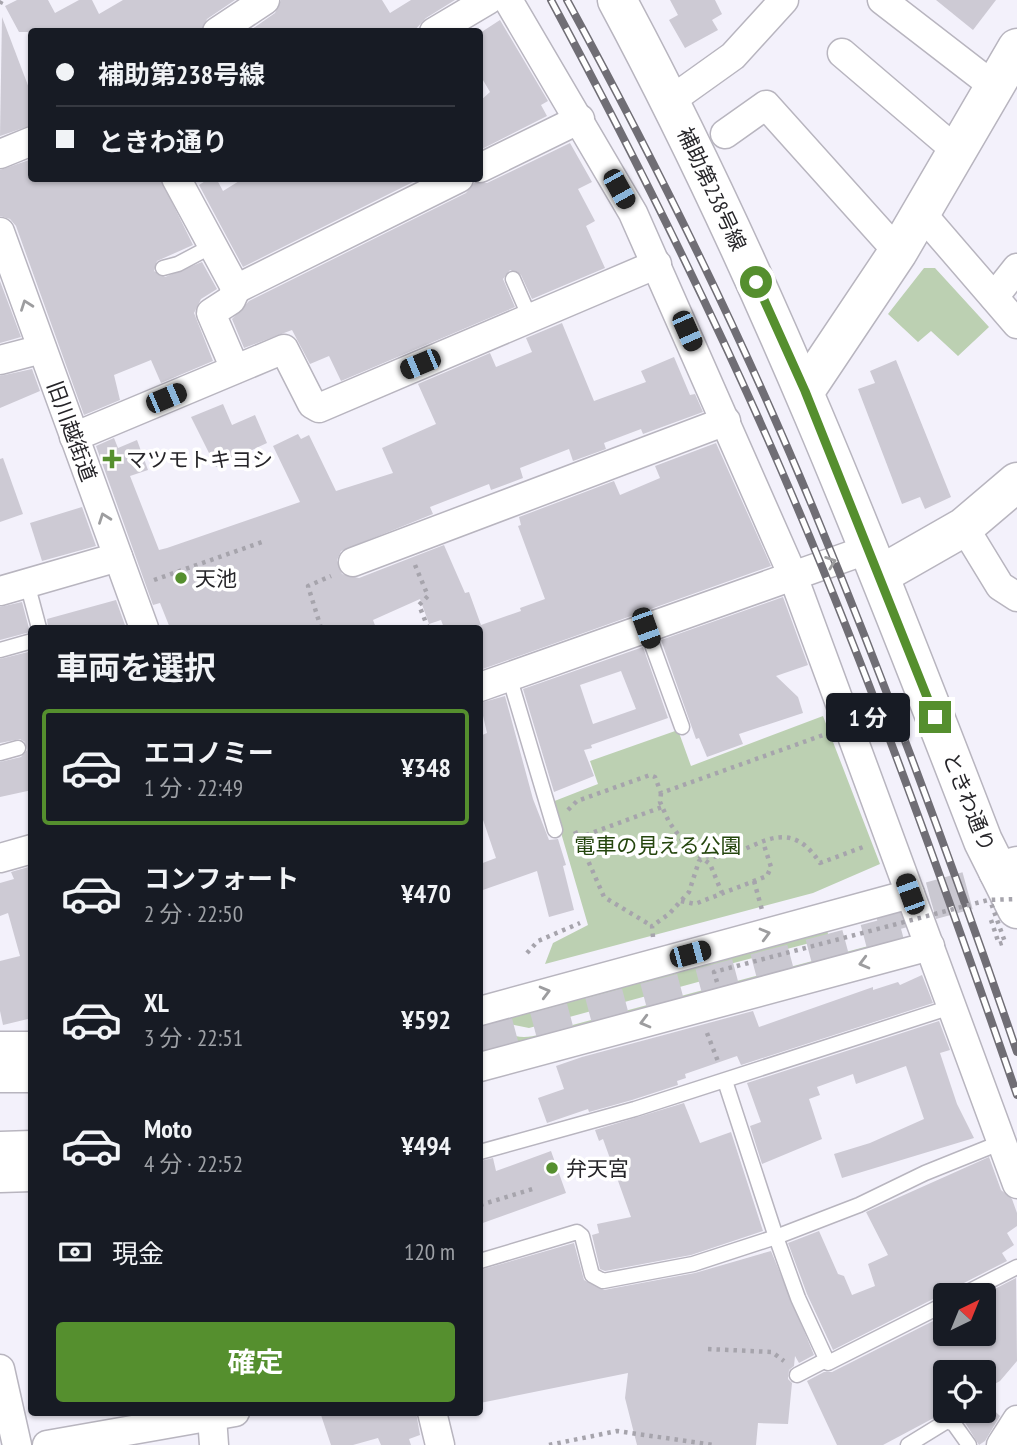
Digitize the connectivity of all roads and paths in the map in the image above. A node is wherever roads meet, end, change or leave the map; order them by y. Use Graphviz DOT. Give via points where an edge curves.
graph roads {
  1 [pos="265,0"];
  2 [pos="488,0"];
  3 [pos="508,0"];
  4 [pos="617,0"];
  5 [pos="784,0"];
  6 [pos="882,0"];
  7 [pos="223,28"];
  8 [pos="441,28"];
  9 [pos="1017,48"];
  10 [pos="842,53"];
  11 [pos="996,88"];
  12 [pos="670,102"];
  13 [pos="580,119"];
  14 [pos="725,134"];
  15 [pos="28,143"];
  16 [pos="958,152"];
  17 [pos="0,154"];
  18 [pos="483,168"];
  19 [pos="180,182"];
  20 [pos="451,182"];
  21 [pos="922,214"];
  22 [pos="0,232"];
  23 [pos="212,246"];
  24 [pos="898,252"];
  25 [pos="657,264"];
  26 [pos="163,268"];
  27 [pos="1017,268"];
  28 [pos="513,279"];
  29 [pos="236,289"];
  30 [pos="994,296"];
  31 [pos="530,318"];
  32 [pos="1017,324"];
  33 [pos="42,349"];
  34 [pos="0,360"];
  35 [pos="235,369"];
  36 [pos="805,391"];
  37 [pos="726,421"];
  38 [pos="74,437"];
  39 [pos="1017,482"];
  40 [pos="964,527"];
  41 [pos="265,541"];
  42 [pos="406,542"];
  43 [pos="118,557"];
  44 [pos="353,562"];
  45 [pos="874,562"];
  46 [pos="793,576"];
  47 [pos="27,583"];
  48 [pos="130,589"];
  49 [pos="0,591"];
  50 [pos="1017,597"];
  51 [pos="38,625"];
  52 [pos="143,625"];
  53 [pos="320,625"];
  54 [pos="427,625"];
  55 [pos="646,628"];
  56 [pos="28,642"];
  57 [pos="0,650"];
  58 [pos="509,676"];
  59 [pos="483,686"];
  60 [pos="682,727"];
  61 [pos="835,731"];
  62 [pos="18,748"];
  63 [pos="0,753"];
  64 [pos="661,793"];
  65 [pos="662,807"];
  66 [pos="568,814"];
  67 [pos="570,821"];
  68 [pos="572,828"];
  69 [pos="555,830"];
  70 [pos="578,838"];
  71 [pos="763,841"];
  72 [pos="877,842"];
  73 [pos="28,850"];
  74 [pos="0,858"];
  75 [pos="702,859"];
  76 [pos="754,881"];
  77 [pos="722,893"];
  78 [pos="910,894"];
  79 [pos="1005,895"];
  80 [pos="681,901"];
  81 [pos="764,914"];
  82 [pos="580,923"];
  83 [pos="652,926"];
  84 [pos="655,943"];
  85 [pos="930,946"];
  86 [pos="527,953"];
  87 [pos="717,982"];
  88 [pos="954,1006"];
  89 [pos="483,1010"];
  90 [pos="705,1026"];
  91 [pos="0,1046"];
  92 [pos="28,1046"];
  93 [pos="483,1066"];
  94 [pos="0,1073"];
  95 [pos="28,1073"];
  96 [pos="724,1078"];
  97 [pos="0,1097"];
  98 [pos="28,1097"];
  99 [pos="0,1126"];
  100 [pos="28,1126"];
  101 [pos="1002,1142"];
  102 [pos="28,1150"];
  103 [pos="0,1151"];
  104 [pos="483,1151"];
  105 [pos="28,1177"];
  106 [pos="0,1178"];
  107 [pos="1017,1184"];
  108 [pos="536,1188"];
  109 [pos="483,1204"];
  110 [pos="775,1237"];
  111 [pos="483,1260"];
  112 [pos="1017,1267"];
  113 [pos="986,1283"];
  114 [pos="933,1310"];
  115 [pos="708,1349"];
  116 [pos="826,1360"];
  117 [pos="0,1369"];
  118 [pos="797,1375"];
  119 [pos="204,1416"];
  120 [pos="209,1416"];
  121 [pos="433,1416"];
  122 [pos="1017,1420"];
  123 [pos="18,1445"];
  124 [pos="47,1445"];
  125 [pos="214,1445"];
  126 [pos="440,1445"];
  127 [pos="549,1445"];
  128 [pos="714,1445"];
  129 [pos="908,1445"];
  130 [pos="969,1445"];
  131 [pos="1001,1445"];
  1 -- 7 [label="street"];
  2 -- 8 [label="street"];
  3 -- 13 [label="street"];
  4 -- 12 [label="street, 補助第238号線"];
  5 -- 12 [label="street" via="733,56"];
  6 -- 11 [label="street"];
  9 -- 11 [label="street"];
  10 -- 16 [label="street"];
  11 -- 16 [label="street"];
  12 -- 36 [label="street, 補助第238号線"];
  13 -- 18 [label="street"];
  13 -- 25 [label="street"];
  14 -- 24 [label="street" via="766,105"];
  15 -- 17 [label="street"];
  16 -- 21 [label="street"];
  19 -- 23 [label="street"];
  20 -- 29 [label="street"];
  21 -- 24 [label="street"];
  21 -- 30 [label="street"];
  33 -- 22 [label="street, 旧川越街道, one-way"];
  23 -- 26 [label="lane"];
  23 -- 29 [label="street"];
  24 -- 36 [label="street"];
  25 -- 31 [label="street"];
  25 -- 37 [label="street"];
  27 -- 30 [label="street"];
  28 -- 31 [label="lane"];
  29 -- 35 [label="street" via="231,300 211,313"];
  30 -- 32 [label="street"];
  31 -- 35 [label="street" via="319,408 312,404 284,349"];
  33 -- 34 [label="street"];
  33 -- 38 [label="street, 旧川越街道"];
  35 -- 38 [label="street"];
  36 -- 45 [label="street, 補助第238号線"];
  37 -- 42 [label="street"];
  37 -- 46 [label="street"];
  43 -- 38 [label="street, 旧川越街道, one-way"];
  39 -- 40 [label="street"];
  40 -- 45 [label="street"];
  40 -- 50 [label="street" via="1000,586"];
  41 -- 48 [label="path"];
  42 -- 44 [label="street"];
  42 -- 54 [label="path" via="428,596 419,605"];
  43 -- 47 [label="street"];
  43 -- 48 [label="street, 旧川越街道"];
  44 -- 53 [label="path" via="308,586"];
  46 -- 45 [label="street, one-way"];
  45 -- 79 [label="street, ときわ通り"];
  46 -- 55 [label="street"];
  46 -- 78 [label="street"];
  47 -- 49 [label="street"];
  47 -- 51 [label="lane"];
  48 -- 52 [label="street, 旧川越街道"];
  55 -- 58 [label="street"];
  55 -- 60 [label="lane"];
  56 -- 57 [label="lane"];
  58 -- 59 [label="street"];
  58 -- 69 [label="lane"];
  61 -- 64 [label="path"];
  62 -- 63 [label="lane"];
  64 -- 65 [label="path"];
  64 -- 66 [label="path" via="655,776 650,775 576,801"];
  65 -- 70 [label="path"];
  65 -- 75 [label="path" via="678,837"];
  67 -- 68 [label="path"];
  68 -- 69 [label="path"];
  68 -- 70 [label="path"];
  70 -- 83 [label="path" via="604,897"];
  71 -- 72 [label="path" via="792,838 820,863"];
  71 -- 75 [label="path" via="718,859"];
  71 -- 76 [label="path" via="771,872"];
  73 -- 74 [label="street"];
  75 -- 77 [label="path" via="713,870"];
  75 -- 80 [label="path" via="690,892"];
  76 -- 77 [label="path"];
  76 -- 81 [label="path"];
  77 -- 80 [label="path" via="695,904"];
  78 -- 85 [label="street"];
  89 -- 78 [label="street, one-way"];
  79 -- 79 [label="path, bridge" via="999,944 1005,942"];
  79 -- 87 [label="path, bridge" via="714,972"];
  80 -- 83 [label="path"];
  82 -- 86 [label="path" via="538,941"];
  83 -- 84 [label="path"];
  85 -- 88 [label="street"];
  85 -- 93 [label="street, one-way"];
  88 -- 96 [label="lane"];
  88 -- 101 [label="street"];
  90 -- 96 [label="path"];
  91 -- 92 [label="street"];
  94 -- 95 [label="street"];
  96 -- 104 [label="lane"];
  96 -- 110 [label="lane"];
  97 -- 98 [label="street"];
  99 -- 100 [label="street"];
  101 -- 107 [label="street"];
  101 -- 110 [label="lane"];
  102 -- 103 [label="street"];
  105 -- 106 [label="street"];
  108 -- 109 [label="path"];
  110 -- 111 [label="lane" via="693,1264 603,1281 592,1275 577,1232"];
  110 -- 116 [label="lane"];
  112 -- 113 [label="lane"];
  114 -- 116 [label="lane" via="830,1362"];
  115 -- 118 [label="path" via="772,1352"];
  116 -- 118 [label="lane"];
  117 -- 123 [label="street"];
  119 -- 124 [label="street"];
  120 -- 125 [label="street"];
  121 -- 126 [label="street"];
  122 -- 131 [label="street"];
  127 -- 128 [label="path" via="617,1431"];
  129 -- 130 [label="lane" via="947,1422 954,1424"];
}
